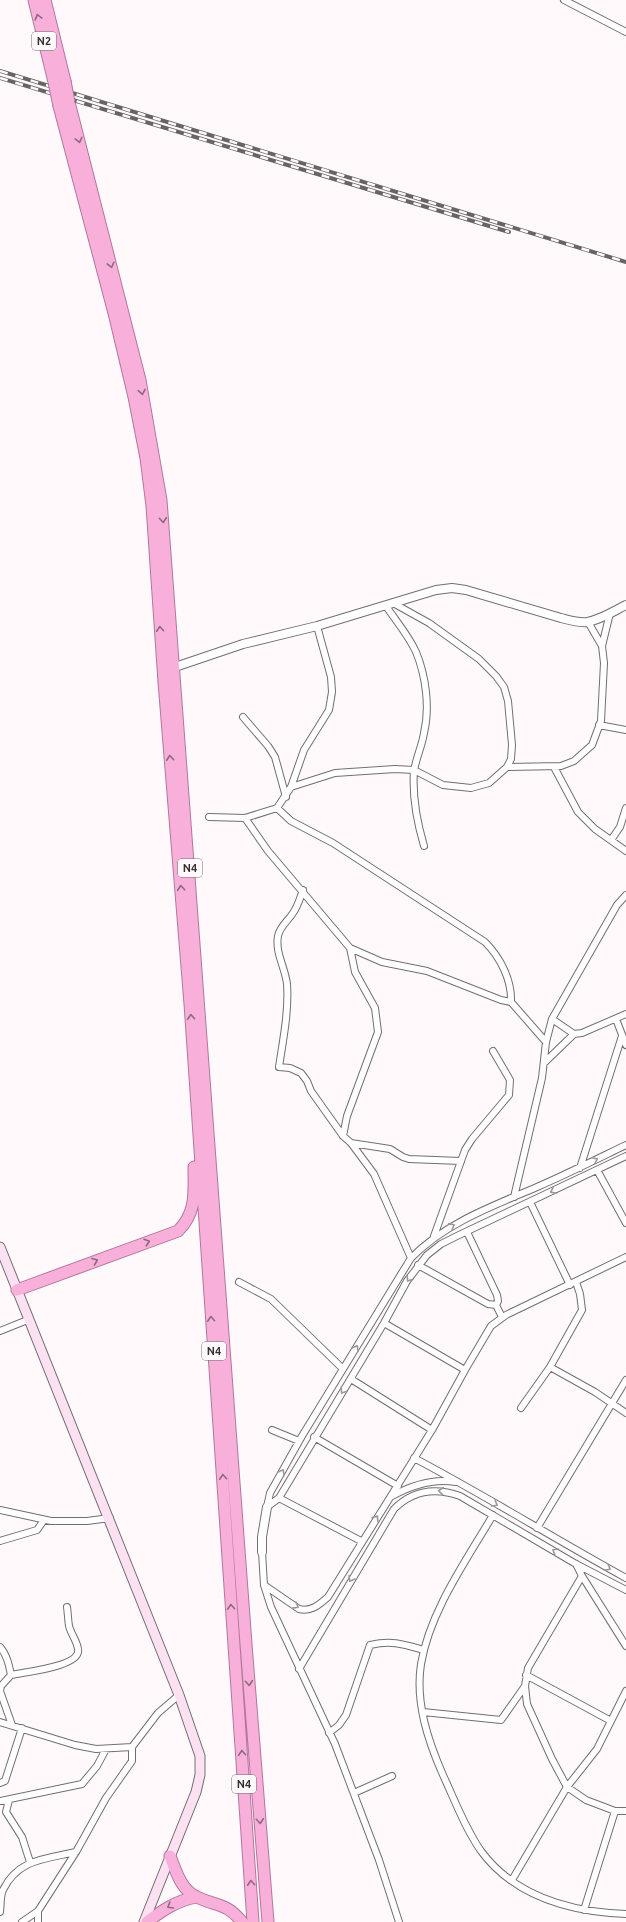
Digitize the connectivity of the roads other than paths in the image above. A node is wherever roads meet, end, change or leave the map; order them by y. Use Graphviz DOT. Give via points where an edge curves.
graph roads {
  1 [pos="34,0"];
  2 [pos="46,0"];
  3 [pos="564,0"];
  4 [pos="626,32"];
  5 [pos="61,61"];
  6 [pos="54,82"];
  7 [pos="64,104"];
  8 [pos="390,605"];
  9 [pos="626,605"];
  10 [pos="610,613"];
  11 [pos="588,622"];
  12 [pos="317,626"];
  13 [pos="602,646"];
  14 [pos="175,667"];
  15 [pos="243,717"];
  16 [pos="599,725"];
  17 [pos="626,730"];
  18 [pos="508,767"];
  19 [pos="554,768"];
  20 [pos="414,770"];
  21 [pos="291,787"];
  22 [pos="286,797"];
  23 [pos="277,808"];
  24 [pos="626,808"];
  25 [pos="209,817"];
  26 [pos="245,818"];
  27 [pos="611,840"];
  28 [pos="424,846"];
  29 [pos="626,851"];
  30 [pos="303,890"];
  31 [pos="626,894"];
  32 [pos="350,948"];
  33 [pos="512,1002"];
  34 [pos="626,1014"];
  35 [pos="552,1019"];
  36 [pos="616,1019"];
  37 [pos="574,1034"];
  38 [pos="622,1036"];
  39 [pos="546,1042"];
  40 [pos="626,1045"];
  41 [pos="492,1051"];
  42 [pos="194,1056"];
  43 [pos="544,1063"];
  44 [pos="343,1136"];
  45 [pos="351,1143"];
  46 [pos="626,1145"];
  47 [pos="626,1156"];
  48 [pos="461,1161"];
  49 [pos="580,1168"];
  50 [pos="597,1170"];
  51 [pos="514,1197"];
  52 [pos="530,1202"];
  53 [pos="626,1223"];
  54 [pos="467,1232"];
  55 [pos="434,1236"];
  56 [pos="0,1247"];
  57 [pos="626,1257"];
  58 [pos="411,1258"];
  59 [pos="418,1265"];
  60 [pos="239,1282"];
  61 [pos="573,1283"];
  62 [pos="17,1290"];
  63 [pos="496,1305"];
  64 [pos="502,1317"];
  65 [pos="30,1319"];
  66 [pos="384,1324"];
  67 [pos="0,1331"];
  68 [pos="550,1367"];
  69 [pos="343,1369"];
  70 [pos="465,1370"];
  71 [pos="351,1379"];
  72 [pos="626,1380"];
  73 [pos="611,1404"];
  74 [pos="521,1408"];
  75 [pos="626,1413"];
  76 [pos="272,1430"];
  77 [pos="432,1430"];
  78 [pos="314,1437"];
  79 [pos="299,1441"];
  80 [pos="414,1458"];
  81 [pos="461,1483"];
  82 [pos="398,1486"];
  83 [pos="392,1496"];
  84 [pos="279,1498"];
  85 [pos="267,1507"];
  86 [pos="0,1510"];
  87 [pos="493,1515"];
  88 [pos="110,1518"];
  89 [pos="44,1520"];
  90 [pos="537,1528"];
  91 [pos="0,1541"];
  92 [pos="361,1541"];
  93 [pos="262,1552"];
  94 [pos="576,1564"];
  95 [pos="582,1576"];
  96 [pos="626,1578"];
  97 [pos="264,1585"];
  98 [pos="626,1590"];
  99 [pos="67,1608"];
  100 [pos="626,1646"];
  101 [pos="0,1647"];
  102 [pos="424,1650"];
  103 [pos="299,1669"];
  104 [pos="11,1675"];
  105 [pos="526,1675"];
  106 [pos="524,1686"];
  107 [pos="626,1691"];
  108 [pos="180,1694"];
  109 [pos="423,1712"];
  110 [pos="611,1721"];
  111 [pos="0,1722"];
  112 [pos="12,1725"];
  113 [pos="22,1728"];
  114 [pos="329,1733"];
  115 [pos="132,1747"];
  116 [pos="106,1749"];
  117 [pos="392,1776"];
  118 [pos="0,1783"];
  119 [pos="567,1787"];
  120 [pos="354,1793"];
  121 [pos="9,1800"];
  122 [pos="0,1801"];
  123 [pos="615,1811"];
  124 [pos="626,1811"];
  125 [pos="76,1852"];
  126 [pos="170,1856"];
  127 [pos="30,1862"];
  128 [pos="512,1880"];
  129 [pos="196,1897"];
  130 [pos="584,1910"];
  131 [pos="0,1912"];
  132 [pos="38,1912"];
  133 [pos="626,1914"];
  134 [pos="269,1920"];
  135 [pos="22,1922"];
  136 [pos="38,1922"];
  137 [pos="146,1922"];
  138 [pos="242,1922"];
  139 [pos="253,1922"];
  140 [pos="399,1922"];
  6 -- 1 [label="highway, N2, one-way"];
  2 -- 5 [label="highway, N2"];
  3 -- 4 [label="street"];
  5 -- 7 [label="highway, N4, bridge" via="66,81"];
  6 -- 7 [label="highway, N4, bridge"];
  7 -- 14 [label="highway, N4, one-way" via="140,380 161,500"];
  42 -- 7 [label="highway, N4, one-way" via="152,506 146,458 134,397"];
  8 -- 11 [label="street" via="436,590 452,588 561,618"];
  8 -- 12 [label="street"];
  8 -- 18 [label="street" via="429,623 480,658 504,687 508,701 512,745"];
  8 -- 20 [label="street" via="416,652 425,689 427,711"];
  9 -- 10 [label="street"];
  10 -- 11 [label="street"];
  10 -- 13 [label="street"];
  11 -- 13 [label="street"];
  12 -- 14 [label="street" via="235,646"];
  12 -- 21 [label="street" via="332,692 329,710 304,750"];
  13 -- 16 [label="street" via="603,699"];
  14 -- 134 [label="highway, N4, one-way" via="246,1644"];
  15 -- 22 [label="street" via="275,758"];
  16 -- 17 [label="street"];
  16 -- 19 [label="street" via="592,745 584,754 574,761"];
  18 -- 19 [label="street"];
  18 -- 20 [label="street" via="489,783 471,788 443,785"];
  19 -- 27 [label="street" via="578,812"];
  20 -- 21 [label="street" via="335,773"];
  20 -- 28 [label="street" via="416,818"];
  21 -- 22 [label="street"];
  22 -- 23 [label="street"];
  23 -- 26 [label="street"];
  23 -- 33 [label="street" via="291,821 333,843 485,942 499,959 512,990"];
  24 -- 27 [label="street" via="620,827"];
  25 -- 26 [label="street"];
  26 -- 30 [label="street" via="268,851"];
  27 -- 29 [label="street"];
  30 -- 32 [label="street"];
  30 -- 44 [label="street" via="293,913 280,928 278,936 280,963 287,984 279,1067 301,1073"];
  31 -- 35 [label="street" via="617,905"];
  32 -- 33 [label="street" via="382,962 427,971"];
  32 -- 44 [label="street" via="355,972 375,1008 378,1032 347,1116"];
  33 -- 39 [label="street"];
  34 -- 36 [label="street"];
  35 -- 37 [label="street"];
  35 -- 39 [label="street"];
  36 -- 37 [label="street"];
  36 -- 38 [label="street"];
  37 -- 43 [label="street"];
  38 -- 40 [label="street"];
  38 -- 49 [label="street"];
  39 -- 43 [label="street"];
  41 -- 48 [label="street" via="510,1080 509,1095 472,1139"];
  62 -- 42 [label="highway, one-way" via="170,1235 187,1221 194,1201"];
  139 -- 42 [label="highway, N4, one-way"];
  43 -- 51 [label="street"];
  44 -- 45 [label="street"];
  45 -- 48 [label="street" via="390,1149 409,1159"];
  45 -- 58 [label="street" via="374,1174"];
  49 -- 46 [label="street, one-way"];
  47 -- 50 [label="street"];
  48 -- 55 [label="street"];
  49 -- 51 [label="street"];
  50 -- 52 [label="street, one-way"];
  50 -- 53 [label="street"];
  55 -- 51 [label="street, one-way"];
  52 -- 54 [label="street"];
  52 -- 61 [label="street"];
  54 -- 59 [label="street" via="441,1244"];
  54 -- 63 [label="street" via="497,1295"];
  55 -- 58 [label="street"];
  56 -- 62 [label="main road"];
  57 -- 61 [label="street"];
  69 -- 58 [label="street, one-way"];
  59 -- 63 [label="street" via="488,1304"];
  59 -- 66 [label="street, one-way"];
  60 -- 69 [label="street" via="271,1299"];
  61 -- 64 [label="street"];
  61 -- 68 [label="street" via="580,1294 582,1310"];
  62 -- 65 [label="main road"];
  63 -- 64 [label="street"];
  64 -- 70 [label="street" via="491,1326"];
  65 -- 67 [label="street"];
  65 -- 88 [label="main road"];
  66 -- 70 [label="street"];
  66 -- 71 [label="street"];
  68 -- 73 [label="street"];
  68 -- 74 [label="street"];
  69 -- 79 [label="street"];
  70 -- 77 [label="street"];
  71 -- 77 [label="street"];
  71 -- 78 [label="street, one-way"];
  72 -- 73 [label="street"];
  73 -- 75 [label="street"];
  73 -- 90 [label="street"];
  76 -- 79 [label="street"];
  77 -- 80 [label="street"];
  78 -- 82 [label="street"];
  78 -- 84 [label="street"];
  85 -- 79 [label="street, one-way" via="270,1493"];
  80 -- 81 [label="street"];
  80 -- 82 [label="street"];
  81 -- 83 [label="street" via="446,1480 425,1483 408,1487"];
  81 -- 90 [label="street, one-way"];
  82 -- 83 [label="street"];
  92 -- 83 [label="street, one-way"];
  84 -- 85 [label="street"];
  84 -- 92 [label="street"];
  85 -- 93 [label="street"];
  86 -- 89 [label="street"];
  94 -- 87 [label="street, one-way"];
  87 -- 102 [label="street" via="435,1618"];
  87 -- 103 [label="street, one-way" via="446,1491 421,1492 400,1503 371,1546"];
  88 -- 89 [label="street" via="87,1521"];
  88 -- 108 [label="main road"];
  89 -- 91 [label="street" via="37,1530"];
  90 -- 96 [label="street, one-way"];
  97 -- 92 [label="street, one-way" via="299,1609 310,1610 328,1597"];
  93 -- 97 [label="street"];
  94 -- 95 [label="street"];
  94 -- 98 [label="street"];
  95 -- 100 [label="street"];
  95 -- 105 [label="street"];
  97 -- 103 [label="street" via="270,1607"];
  99 -- 104 [label="street" via="69,1626 78,1655 66,1663"];
  101 -- 104 [label="street" via="8,1661"];
  102 -- 109 [label="street" via="420,1687"];
  102 -- 114 [label="street" via="400,1643 370,1645 346,1715"];
  103 -- 114 [label="street"];
  104 -- 112 [label="street" via="0,1691"];
  105 -- 106 [label="street"];
  105 -- 110 [label="street"];
  106 -- 109 [label="street" via="502,1720"];
  106 -- 119 [label="street" via="527,1704"];
  107 -- 110 [label="street"];
  108 -- 115 [label="street" via="158,1713"];
  108 -- 126 [label="main road" via="197,1741 201,1765 196,1792"];
  109 -- 128 [label="street" via="429,1743 465,1823 482,1851"];
  110 -- 119 [label="street" via="597,1748"];
  111 -- 112 [label="street"];
  112 -- 113 [label="street"];
  113 -- 116 [label="street" via="74,1744"];
  113 -- 118 [label="street" via="5,1781"];
  114 -- 120 [label="street"];
  115 -- 116 [label="street"];
  115 -- 125 [label="street" via="132,1762 106,1798"];
  116 -- 121 [label="street" via="97,1766 82,1784"];
  117 -- 120 [label="street"];
  119 -- 123 [label="street" via="586,1800"];
  119 -- 128 [label="street"];
  120 -- 140 [label="street"];
  121 -- 122 [label="street"];
  121 -- 127 [label="street" via="6,1812 22,1837"];
  123 -- 124 [label="street"];
  123 -- 130 [label="street"];
  125 -- 127 [label="street"];
  125 -- 132 [label="street"];
  126 -- 129 [label="highway" via="181,1882"];
  126 -- 137 [label="main road"];
  127 -- 131 [label="street" via="17,1871 2,1891"];
  128 -- 130 [label="street" via="542,1898"];
  129 -- 137 [label="highway, one-way" via="181,1900"];
  129 -- 138 [label="highway" via="227,1908"];
  130 -- 133 [label="street"];
  132 -- 135 [label="street"];
  132 -- 136 [label="street"];
}
